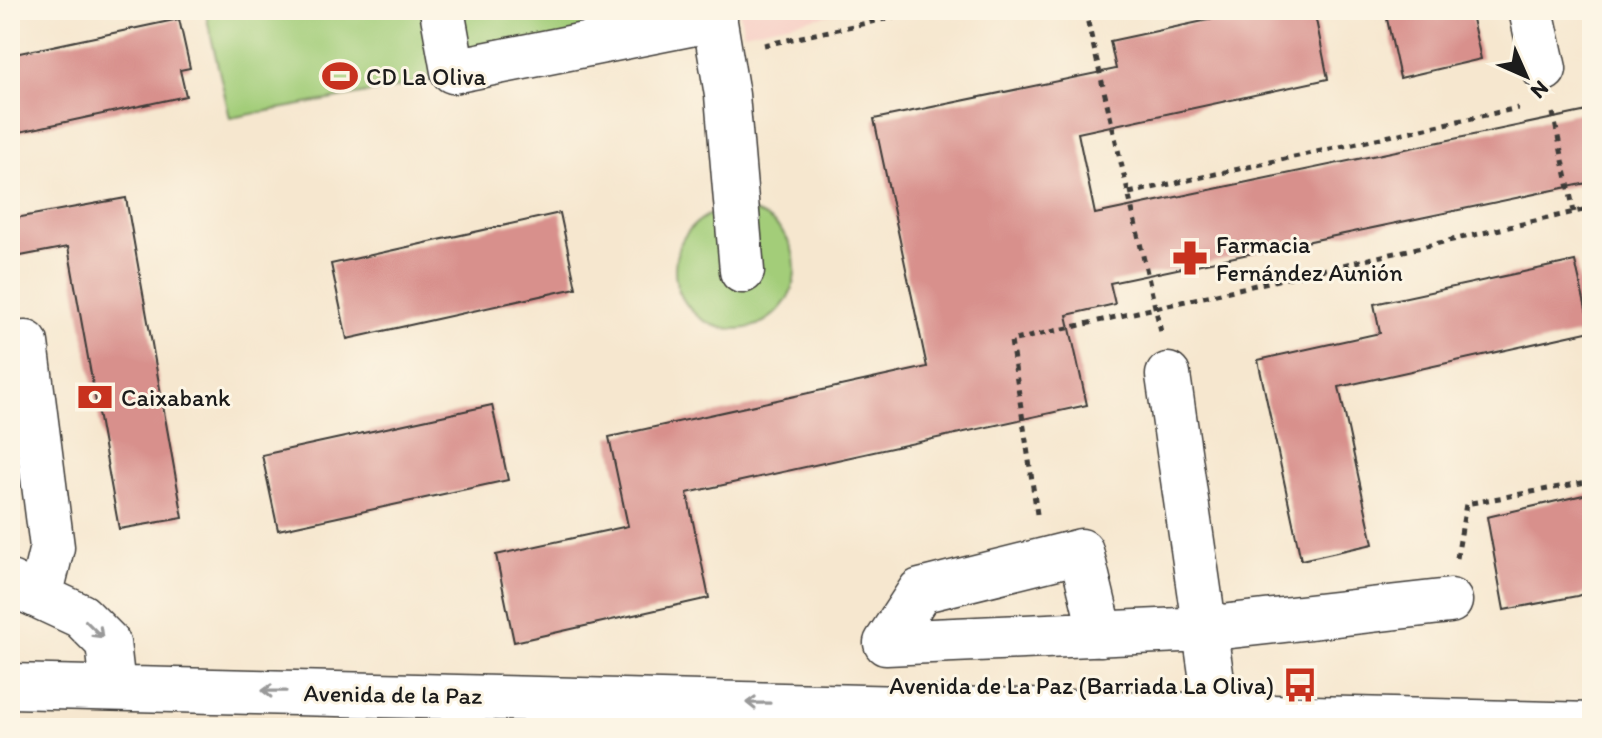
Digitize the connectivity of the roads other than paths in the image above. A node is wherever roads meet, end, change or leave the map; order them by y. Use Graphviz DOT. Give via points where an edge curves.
graph roads {
  1 [pos="442,10"];
  2 [pos="1531,10"];
  3 [pos="716,28"];
  4 [pos="1547,85"];
  5 [pos="742,271"];
  6 [pos="10,344"];
  7 [pos="1168,375"];
  8 [pos="25,460"];
  9 [pos="25,590"];
  10 [pos="1450,601"];
  11 [pos="1204,629"];
  12 [pos="1101,634"];
  13 [pos="10,686"];
  14 [pos="113,687"];
  15 [pos="1217,715"];
  16 [pos="1592,725"];
  1 -- 3 [label="street" via="453,71"];
  2 -- 4 [label="street"];
  3 -- 5 [label="street"];
  6 -- 8 [label="street" via="26,343"];
  7 -- 11 [label="street"];
  8 -- 9 [label="street" via="52,547"];
  9 -- 14 [label="street, one-way" via="81,616 108,643"];
  10 -- 11 [label="street"];
  11 -- 12 [label="street"];
  11 -- 15 [label="street"];
  12 -- 12 [label="street" via="886,643 920,591 1081,551"];
  13 -- 14 [label="street, Avenida de la Paz"];
  15 -- 14 [label="street, Avenida de la Paz, one-way"];
  15 -- 16 [label="street, Avenida de la Paz"];
}
